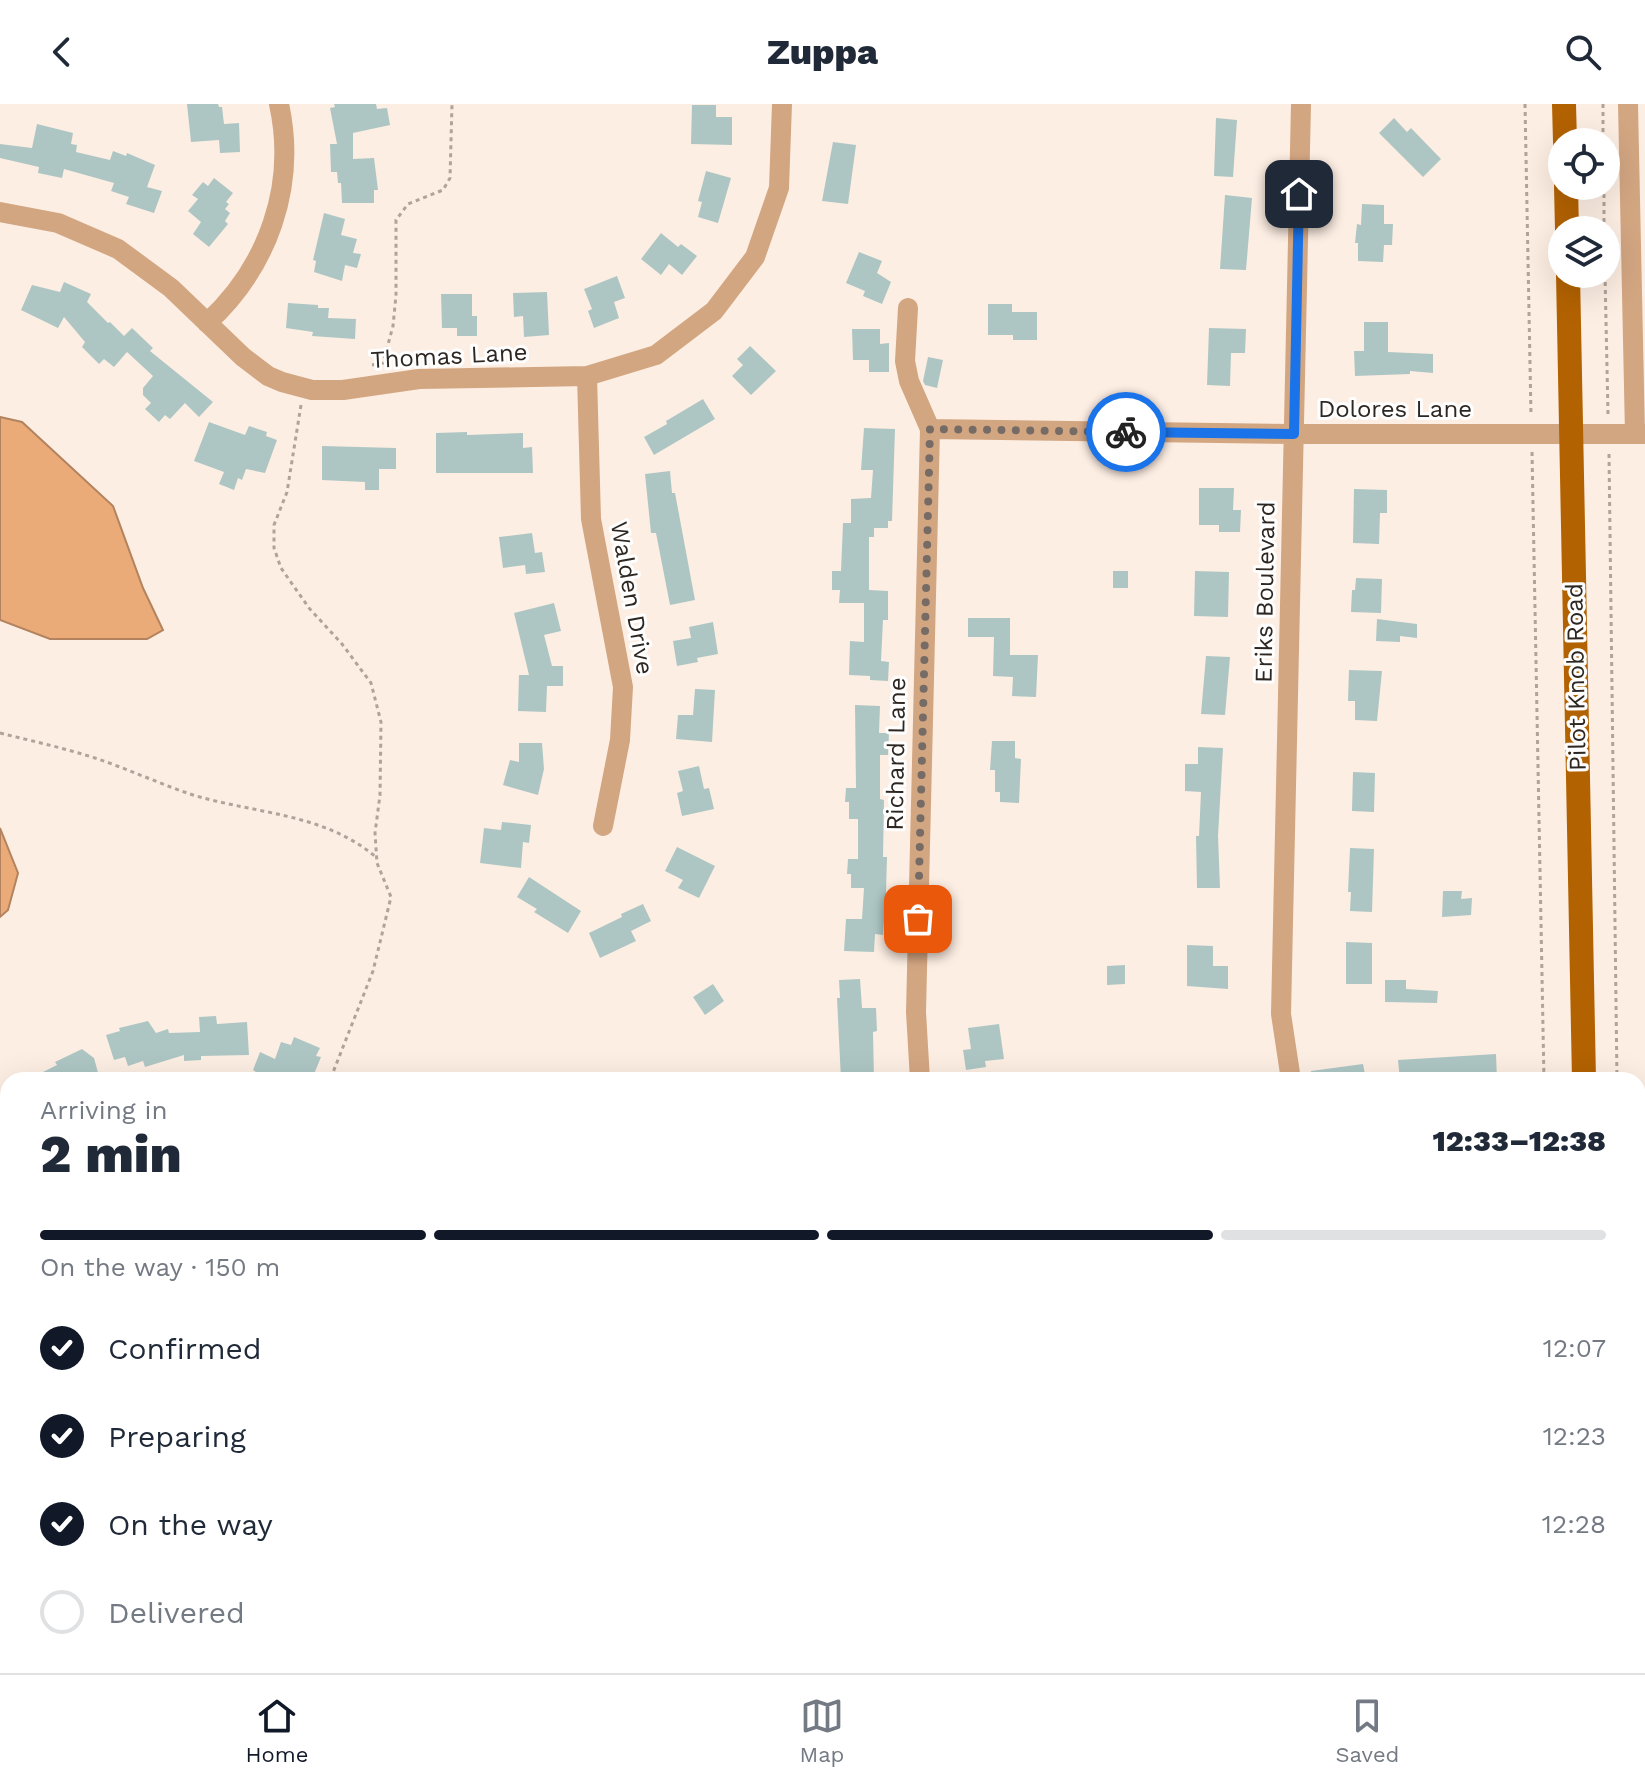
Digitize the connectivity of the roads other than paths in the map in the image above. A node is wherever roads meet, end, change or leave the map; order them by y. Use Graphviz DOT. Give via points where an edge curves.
graph roads {
  1 [pos="279,104"];
  2 [pos="782,104"];
  3 [pos="1301,104"];
  4 [pos="1564,104"];
  5 [pos="1628,104"];
  6 [pos="1565,128"];
  7 [pos="0,212"];
  8 [pos="1568,288"];
  9 [pos="908,308"];
  10 [pos="207,323"];
  11 [pos="587,376"];
  12 [pos="930,429"];
  13 [pos="1294,434"];
  14 [pos="1572,434"];
  15 [pos="1640,434"];
  16 [pos="603,826"];
  17 [pos="920,1072"];
  18 [pos="1290,1072"];
  19 [pos="1584,1072"];
  1 -- 10 [label="street" via="284,171 274,222 249,276"];
  2 -- 11 [label="street, Thomas Lane" via="779,188 755,257 714,311 656,355"];
  3 -- 13 [label="street, Eriks Boulevard"];
  4 -- 6 [label="main road"];
  5 -- 15 [label="street"];
  7 -- 10 [label="street, Thomas Lane" via="68,227 118,249"];
  8 -- 14 [label="main road, Pilot Knob Road"];
  9 -- 12 [label="street" via="905,361"];
  10 -- 11 [label="street, Thomas Lane" via="268,376 304,388 343,390 419,379"];
  11 -- 16 [label="street, Walden Drive" via="591,519 623,687 620,740"];
  12 -- 13 [label="street, Dolores Lane"];
  12 -- 17 [label="street, Richard Lane" via="916,1012"];
  13 -- 14 [label="street, Dolores Lane"];
  13 -- 18 [label="street, Eriks Boulevard" via="1281,1014"];
  14 -- 15 [label="street, Dolores Lane"];
  14 -- 19 [label="main road, Pilot Knob Road"];
}
